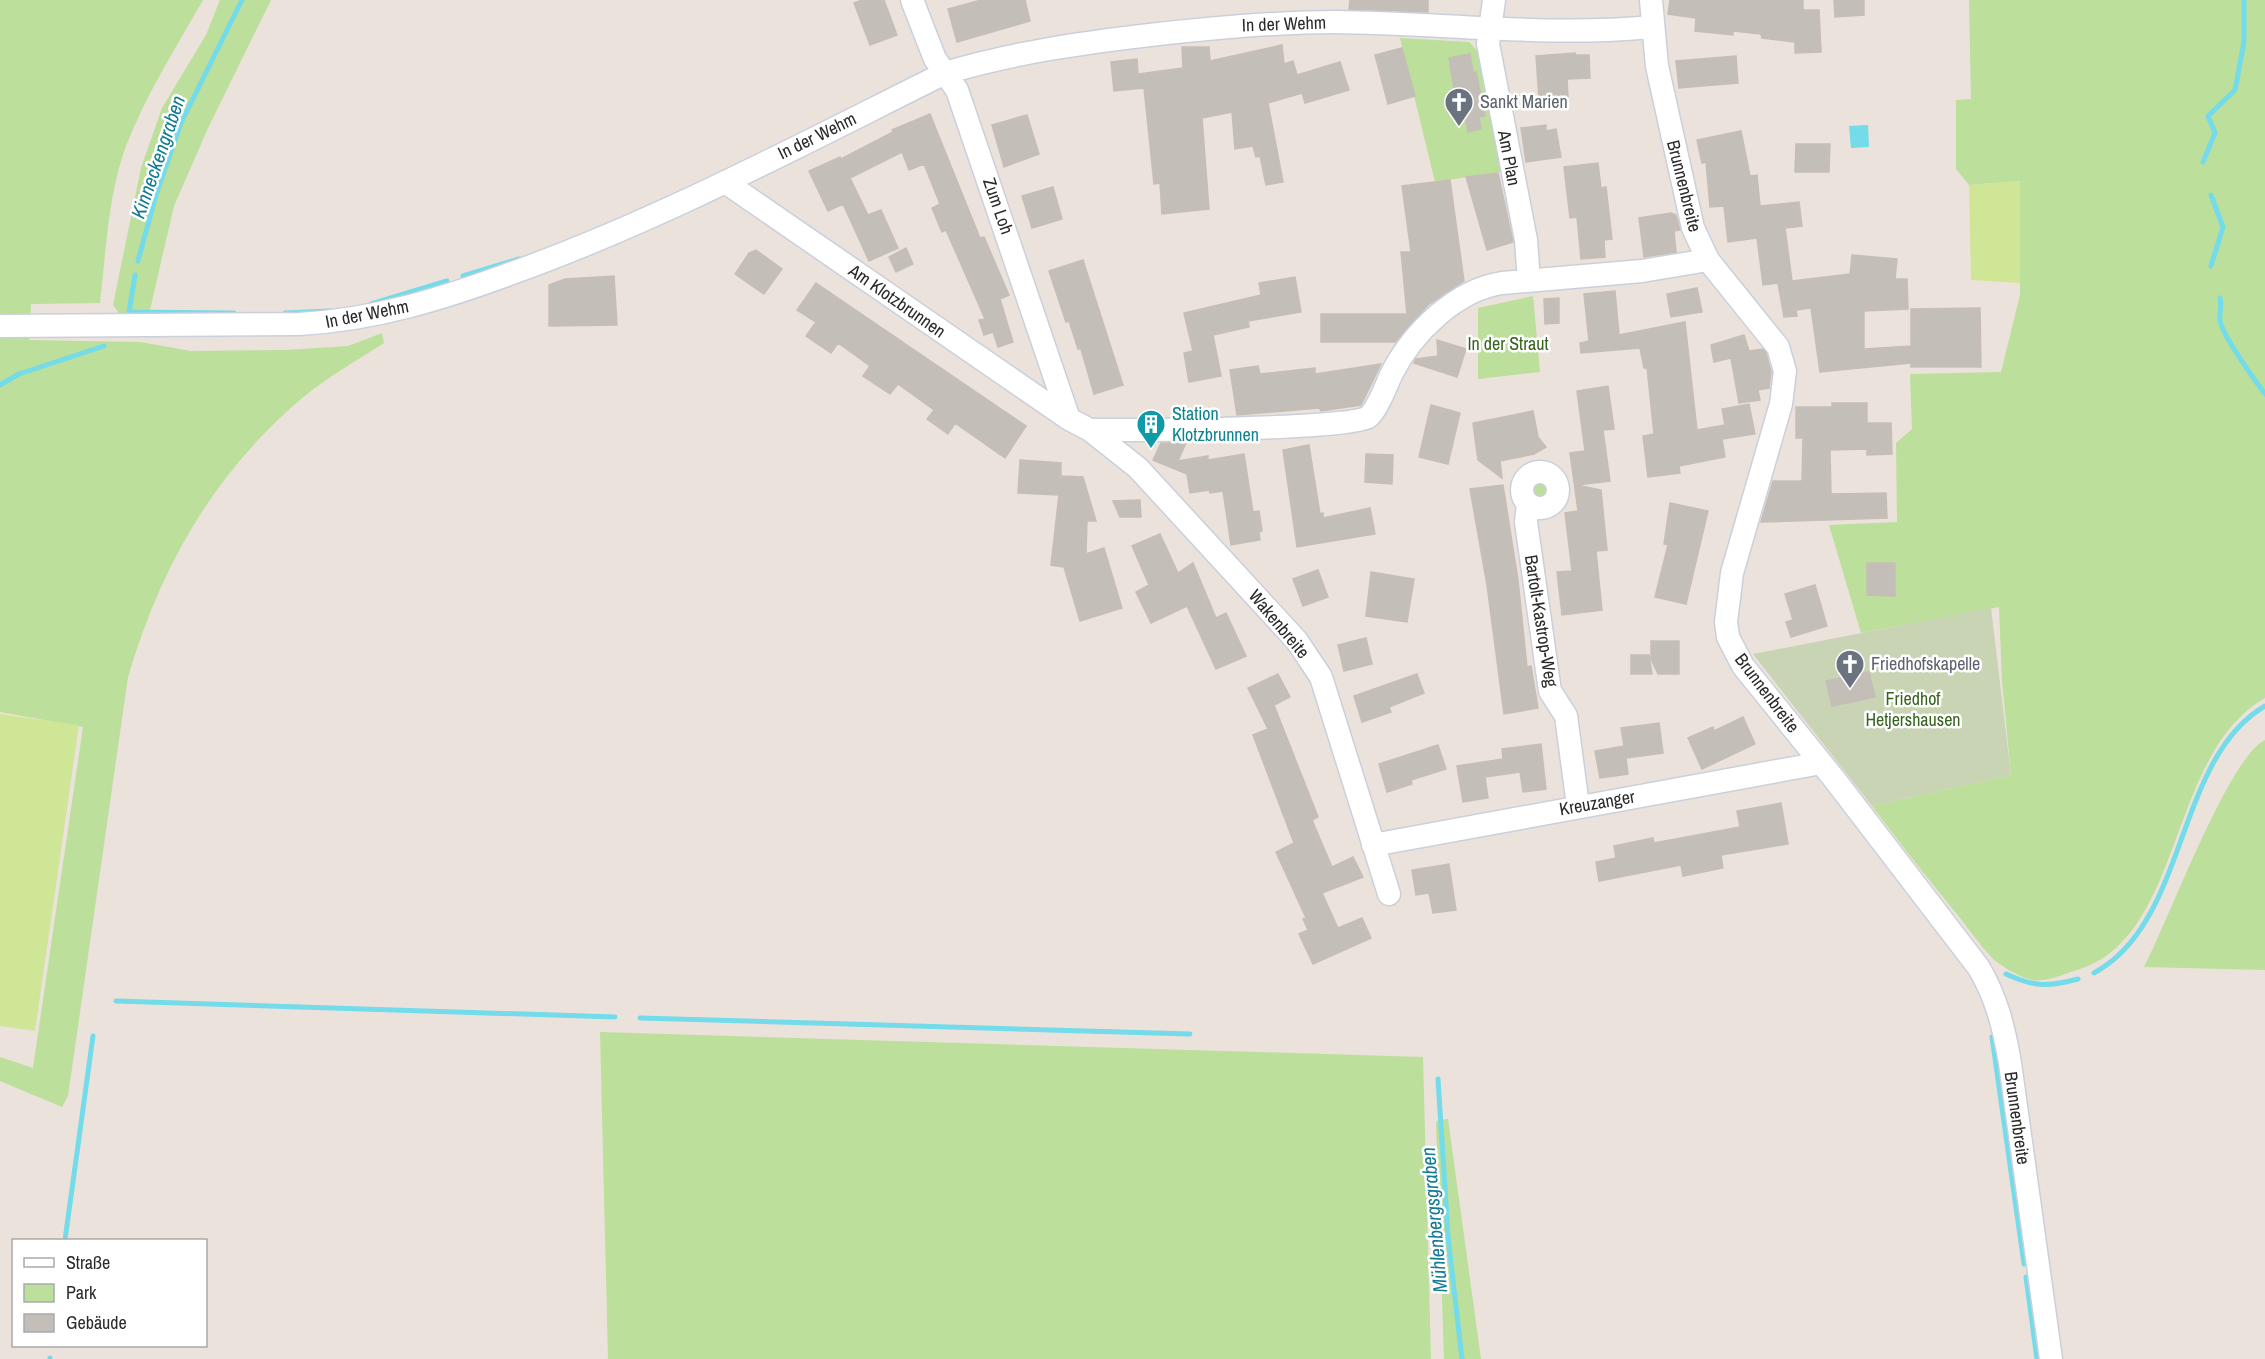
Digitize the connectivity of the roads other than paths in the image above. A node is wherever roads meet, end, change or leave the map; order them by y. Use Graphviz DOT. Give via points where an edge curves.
graph roads {
  1 [pos="912,0"];
  2 [pos="1494,0"];
  3 [pos="1652,0"];
  4 [pos="1652,27"];
  5 [pos="1490,30"];
  6 [pos="945,73"];
  7 [pos="725,182"];
  8 [pos="1708,260"];
  9 [pos="1529,281"];
  10 [pos="0,326"];
  11 [pos="1069,419"];
  12 [pos="1090,430"];
  13 [pos="1528,505"];
  14 [pos="1821,763"];
  15 [pos="1578,806"];
  16 [pos="1373,845"];
  17 [pos="1389,894"];
  18 [pos="2051,1359"];
  1 -- 6 [label="street, Zum Loh" via="935,59"];
  2 -- 5 [label="street, Am Plan"];
  3 -- 4 [label="street, Brunnenbreite"];
  4 -- 5 [label="street, In der Wehm" via="1581,32"];
  4 -- 8 [label="street, Brunnenbreite" via="1687,209"];
  5 -- 6 [label="street, In der Wehm" via="1335,22 1213,28 1066,47"];
  5 -- 9 [label="street, Am Plan" via="1488,44 1526,240"];
  6 -- 7 [label="street, In der Wehm"];
  6 -- 11 [label="street, Zum Loh" via="957,90"];
  7 -- 10 [label="street, In der Wehm" via="552,259 377,315 299,324"];
  7 -- 11 [label="street, Am Klotzbrunnen"];
  8 -- 9 [label="street" via="1642,271"];
  8 -- 14 [label="street, Brunnenbreite" via="1778,347 1785,371 1772,438 1732,573 1727,600 1728,637 1743,666"];
  9 -- 12 [label="street" via="1484,286 1437,316 1401,357 1372,413 1360,420"];
  11 -- 12 [label="street, Wakenbreite"];
  12 -- 16 [label="street, Wakenbreite" via="1138,468 1297,641 1321,677"];
  13 -- 15 [label="street, Bartolt-Kastrop-Weg" via="1526,522 1550,691 1566,716"];
  14 -- 15 [label="street, Kreuzanger"];
  14 -- 18 [label="street, Brunnenbreite" via="1979,968 1993,992 2010,1063"];
  15 -- 16 [label="street, Kreuzanger"];
  16 -- 17 [label="street, Wakenbreite"];
}
